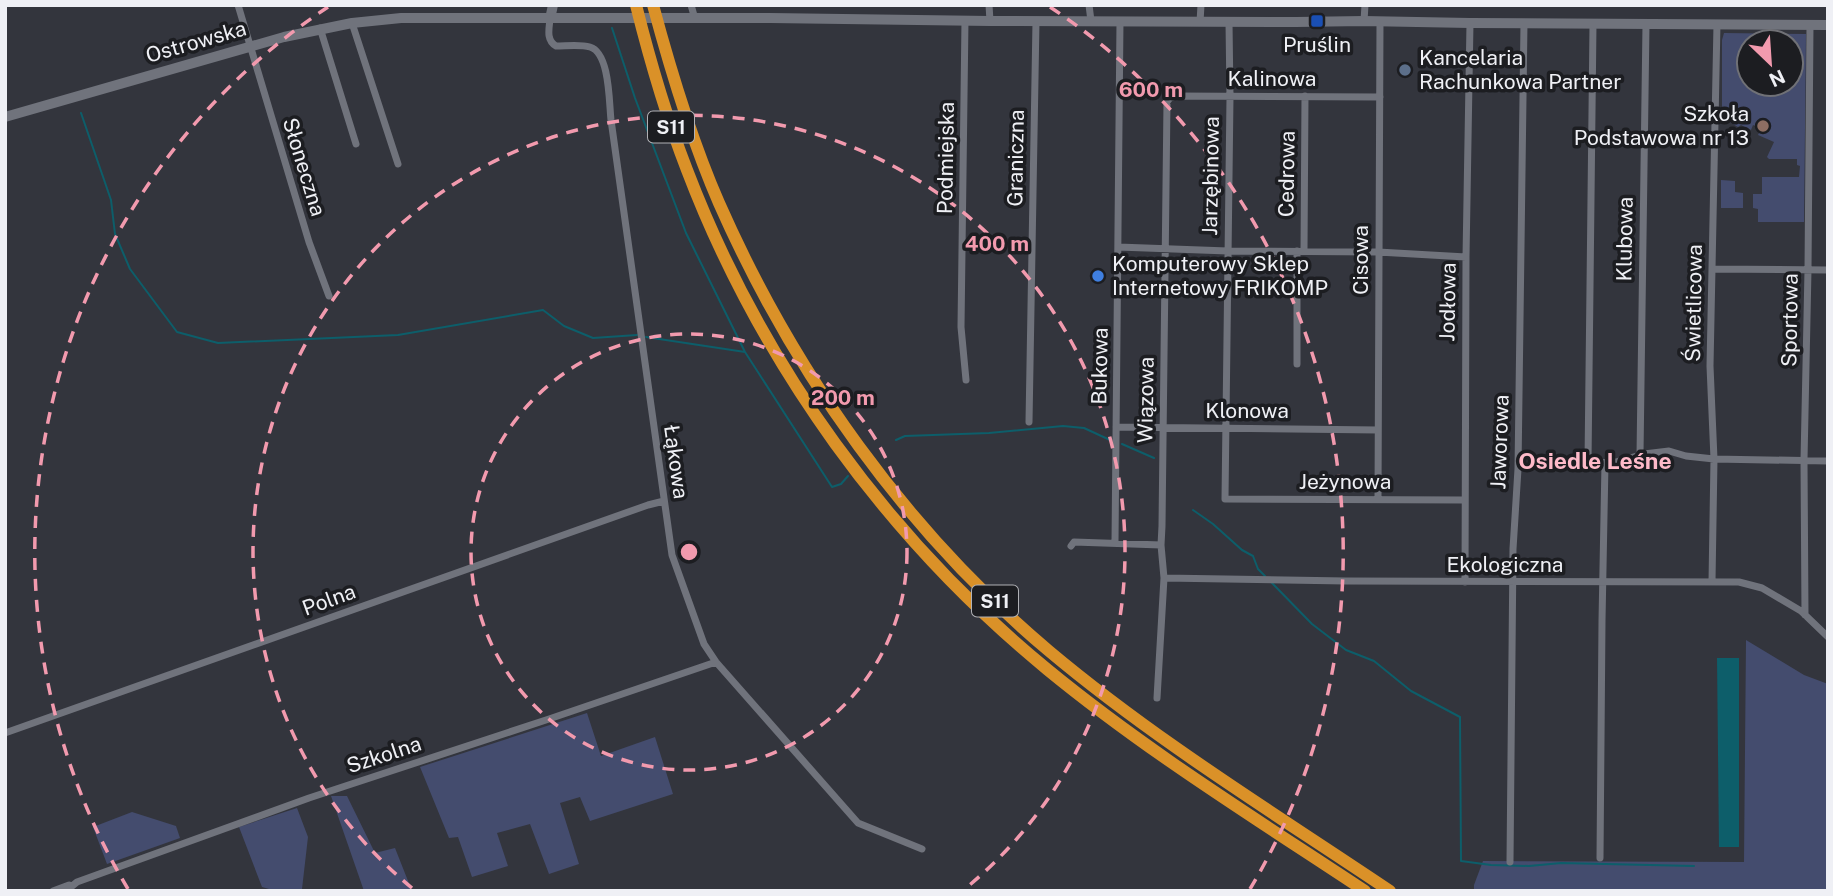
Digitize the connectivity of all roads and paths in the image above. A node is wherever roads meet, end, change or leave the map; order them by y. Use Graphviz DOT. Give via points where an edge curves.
graph roads {
  1 [pos="238,5"];
  2 [pos="553,5"];
  3 [pos="636,5"];
  4 [pos="653,5"];
  5 [pos="691,5"];
  6 [pos="989,5"];
  7 [pos="1089,5"];
  8 [pos="1201,5"];
  9 [pos="1365,5"];
  10 [pos="550,19"];
  11 [pos="695,19"];
  12 [pos="965,20"];
  13 [pos="990,20"];
  14 [pos="1036,21"];
  15 [pos="1091,21"];
  16 [pos="1120,21"];
  17 [pos="1364,21"];
  18 [pos="1380,21"];
  19 [pos="1200,22"];
  20 [pos="1229,22"];
  21 [pos="352,23"];
  22 [pos="1470,23"];
  23 [pos="1524,23"];
  24 [pos="1593,24"];
  25 [pos="1646,24"];
  26 [pos="1717,24"];
  27 [pos="1810,25"];
  28 [pos="1828,25"];
  29 [pos="320,28"];
  30 [pos="249,46"];
  31 [pos="1305,96"];
  32 [pos="1230,97"];
  33 [pos="1380,97"];
  34 [pos="1167,102"];
  35 [pos="5,117"];
  36 [pos="356,144"];
  37 [pos="398,164"];
  38 [pos="1118,247"];
  39 [pos="1165,247"];
  40 [pos="1228,251"];
  41 [pos="1300,251"];
  42 [pos="1378,252"];
  43 [pos="1466,257"];
  44 [pos="1712,269"];
  45 [pos="1808,270"];
  46 [pos="1828,270"];
  47 [pos="329,296"];
  48 [pos="1297,364"];
  49 [pos="966,380"];
  50 [pos="1029,422"];
  51 [pos="1116,427"];
  52 [pos="1163,428"];
  53 [pos="1225,428"];
  54 [pos="1378,430"];
  55 [pos="1640,455"];
  56 [pos="1714,459"];
  57 [pos="1564,460"];
  58 [pos="1804,460"];
  59 [pos="1828,461"];
  60 [pos="1588,463"];
  61 [pos="1605,463"];
  62 [pos="1225,499"];
  63 [pos="1378,499"];
  64 [pos="1464,500"];
  65 [pos="664,501"];
  66 [pos="1115,542"];
  67 [pos="1161,545"];
  68 [pos="1071,546"];
  69 [pos="1164,578"];
  70 [pos="1465,582"];
  71 [pos="1513,582"];
  72 [pos="1712,582"];
  73 [pos="1603,583"];
  74 [pos="1805,615"];
  75 [pos="1828,636"];
  76 [pos="716,662"];
  77 [pos="1157,698"];
  78 [pos="5,733"];
  79 [pos="922,849"];
  80 [pos="1600,858"];
  81 [pos="1510,862"];
  82 [pos="77,882"];
  83 [pos="53,891"];
  84 [pos="66,891"];
  85 [pos="1365,891"];
  86 [pos="1390,891"];
  1 -- 30 [label="street, Słoneczna"];
  2 -- 10 [label="street"];
  3 -- 85 [label="highway, S11" via="665,111 687,170 752,312 829,435 908,534 1008,635 1097,709"];
  4 -- 86 [label="highway, S11" via="694,140 743,256 815,383 900,499 956,563 1085,681 1205,768"];
  5 -- 11 [label="street"];
  6 -- 13 [label="street"];
  7 -- 15 [label="street"];
  8 -- 19 [label="street"];
  9 -- 17 [label="street"];
  10 -- 11 [label="street, Ostrowska"];
  10 -- 21 [label="street, Ostrowska" via="401,18"];
  10 -- 65 [label="street, Łąkowa" via="553,44 590,47 606,69"];
  11 -- 12 [label="street, Ostrowska"];
  12 -- 13 [label="street, Ostrowska"];
  12 -- 49 [label="street, Podmiejska" via="961,327"];
  13 -- 14 [label="street, Ostrowska"];
  14 -- 15 [label="street, Ostrowska"];
  14 -- 50 [label="street, Graniczna"];
  15 -- 16 [label="street, Ostrowska"];
  16 -- 19 [label="street, Ostrowska"];
  16 -- 38 [label="street, Bukowa"];
  17 -- 18 [label="street, Ostrowska"];
  17 -- 20 [label="street, Ostrowska"];
  18 -- 22 [label="street, Ostrowska"];
  18 -- 33 [label="street, Cisowa"];
  19 -- 20 [label="street, Ostrowska"];
  20 -- 32 [label="street, Jarzębinowa"];
  21 -- 29 [label="street, Ostrowska"];
  21 -- 37 [label="street"];
  22 -- 23 [label="street, Ostrowska"];
  22 -- 43 [label="street, Jodłowa"];
  23 -- 24 [label="street, Ostrowska"];
  23 -- 71 [label="street, Jaworowa"];
  24 -- 25 [label="street, Ostrowska"];
  24 -- 60 [label="street"];
  25 -- 26 [label="street, Ostrowska"];
  25 -- 55 [label="street, Klubowa"];
  26 -- 27 [label="street, Ostrowska"];
  26 -- 44 [label="street, Świetlicowa"];
  27 -- 28 [label="street, Ostrowska"];
  27 -- 45 [label="street, Sportowa"];
  29 -- 30 [label="street, Ostrowska"];
  29 -- 36 [label="street"];
  30 -- 35 [label="street, Ostrowska"];
  30 -- 47 [label="street, Słoneczna"];
  31 -- 32 [label="street, Kalinowa"];
  31 -- 33 [label="street, Kalinowa"];
  31 -- 41 [label="street, Cedrowa"];
  32 -- 34 [label="street, Kalinowa" via="1176,96"];
  32 -- 40 [label="street, Jarzębinowa"];
  33 -- 42 [label="street, Cisowa"];
  34 -- 39 [label="street, Wiązowa"];
  38 -- 39 [label="street"];
  38 -- 51 [label="street, Bukowa"];
  39 -- 40 [label="street"];
  39 -- 52 [label="street, Wiązowa"];
  40 -- 41 [label="street"];
  40 -- 53 [label="street, Jarzębinowa"];
  41 -- 42 [label="street"];
  41 -- 48 [label="street, Cedrowa"];
  42 -- 43 [label="street"];
  42 -- 54 [label="street, Cisowa"];
  43 -- 64 [label="street, Jodłowa"];
  44 -- 45 [label="street"];
  44 -- 56 [label="street, Świetlicowa"];
  45 -- 46 [label="street"];
  45 -- 58 [label="street, Sportowa"];
  51 -- 52 [label="street, Klonowa"];
  51 -- 66 [label="street, Bukowa"];
  52 -- 53 [label="street, Klonowa"];
  52 -- 67 [label="street, Wiązowa"];
  53 -- 54 [label="street, Klonowa"];
  53 -- 62 [label="street, Jarzębinowa"];
  54 -- 63 [label="street, Cisowa"];
  55 -- 56 [label="street" via="1669,451"];
  55 -- 61 [label="street"];
  56 -- 58 [label="street"];
  56 -- 72 [label="street, Świetlicowa"];
  57 -- 60 [label="street"];
  58 -- 59 [label="street"];
  58 -- 74 [label="street, Sportowa"];
  60 -- 61 [label="street"];
  61 -- 73 [label="street"];
  62 -- 63 [label="street, Jeżynowa"];
  63 -- 64 [label="street, Jeżynowa"];
  64 -- 70 [label="street, Jodłowa"];
  65 -- 76 [label="street, Łąkowa" via="672,555 704,644"];
  65 -- 78 [label="street, Polna"];
  66 -- 67 [label="street"];
  66 -- 68 [label="street" via="1074,542"];
  67 -- 69 [label="street, Wiązowa"];
  69 -- 70 [label="street, Ekologiczna"];
  69 -- 77 [label="street, Wiązowa"];
  70 -- 71 [label="street, Ekologiczna"];
  71 -- 73 [label="street, Ekologiczna"];
  71 -- 81 [label="street, Jaworowa"];
  72 -- 73 [label="street, Ekologiczna"];
  72 -- 74 [label="street, Ekologiczna" via="1762,588"];
  73 -- 80 [label="street"];
  74 -- 75 [label="street, Ekologiczna"];
  76 -- 79 [label="street, Łąkowa" via="858,823"];
  76 -- 82 [label="street, Szkolna" via="309,798"];
  82 -- 83 [label="street"];
  82 -- 84 [label="street, Szkolna"];
}
